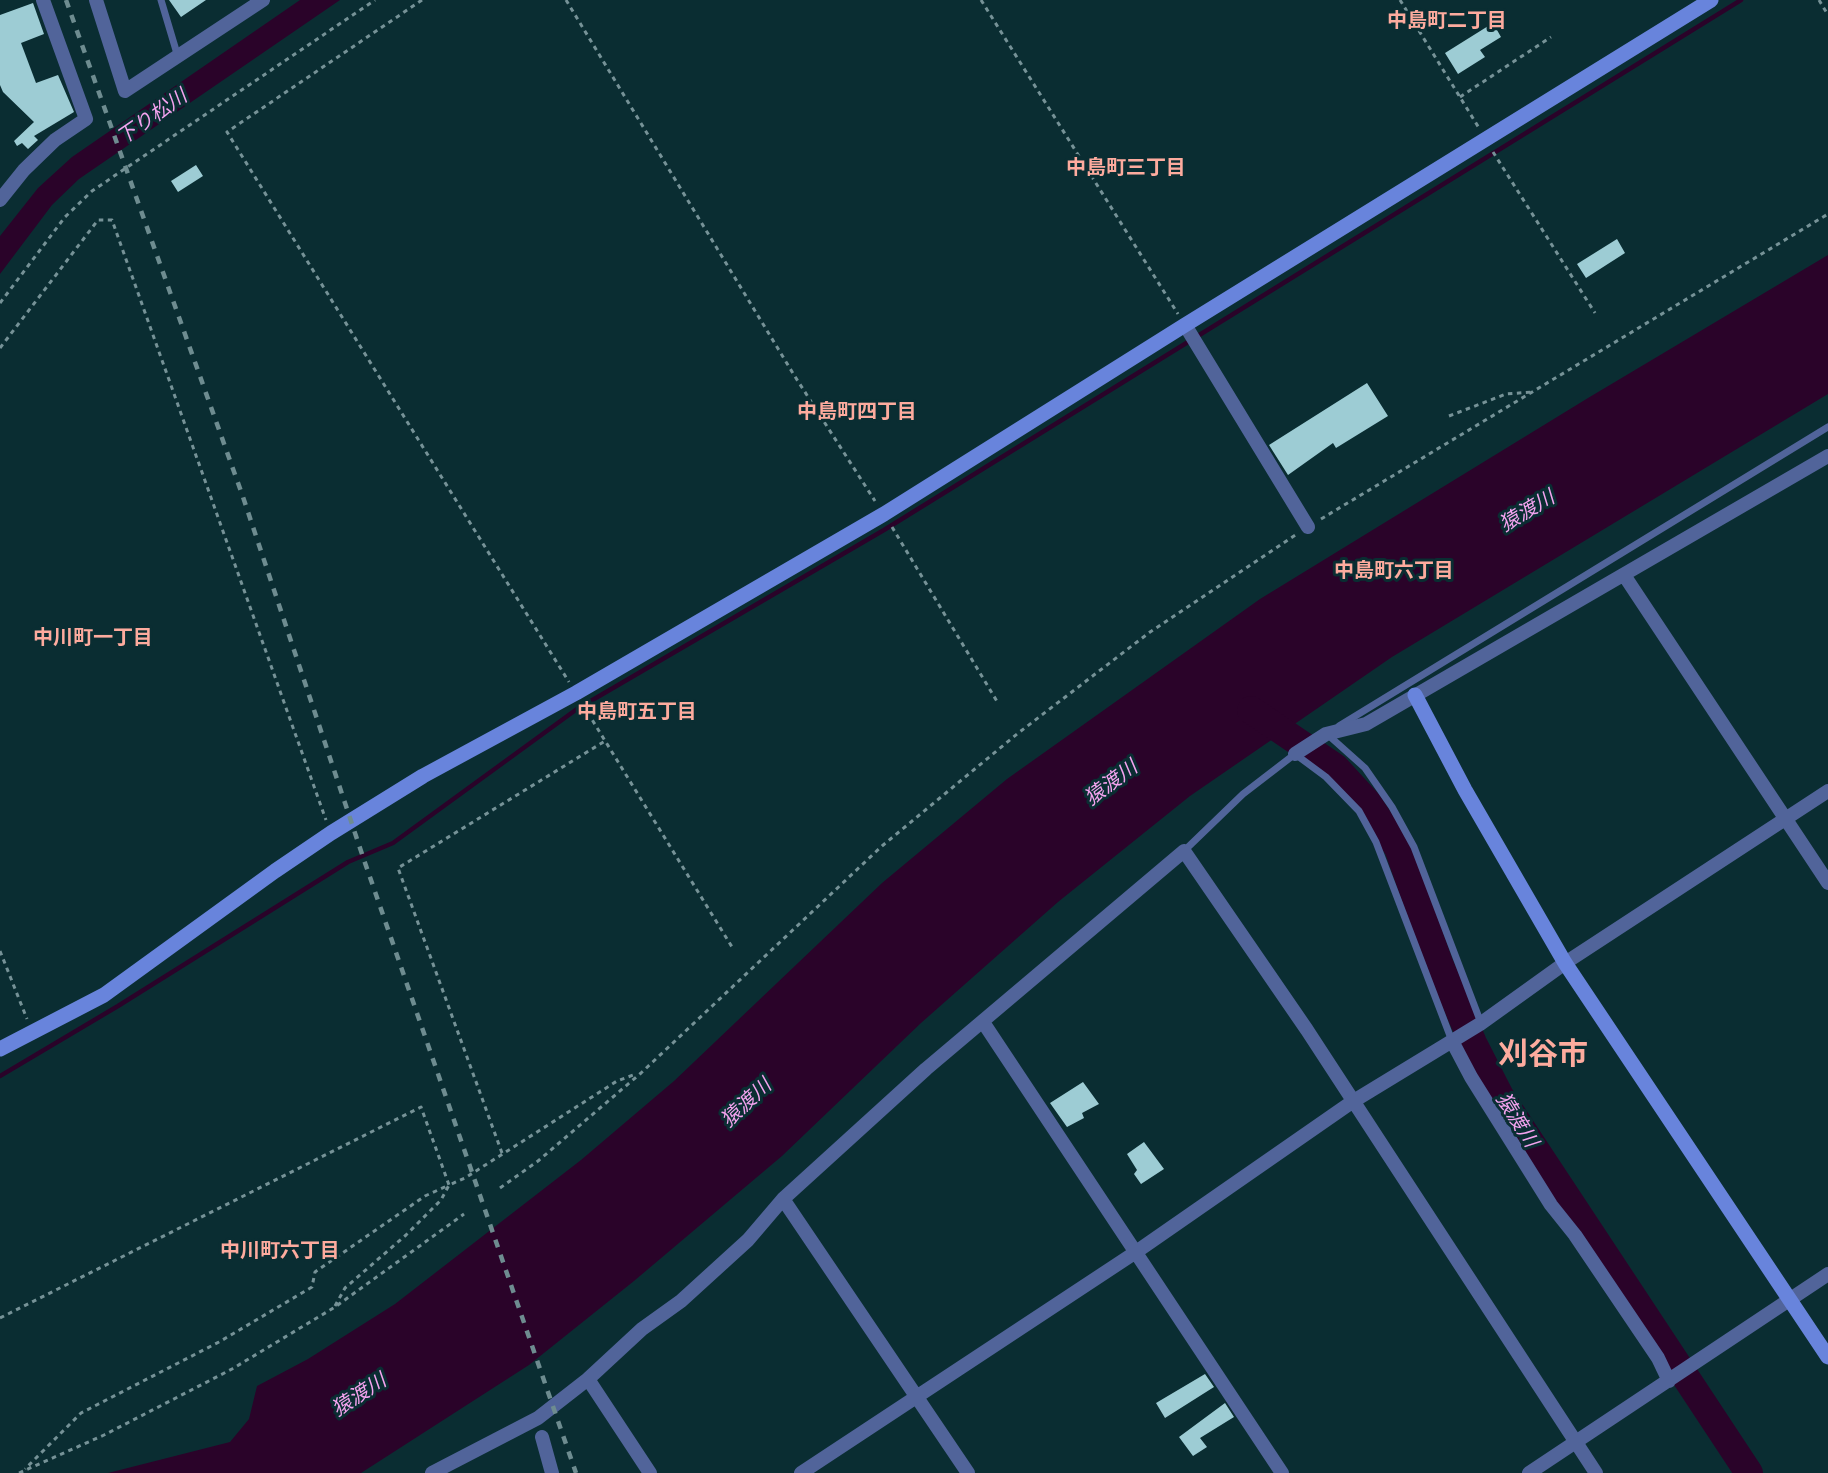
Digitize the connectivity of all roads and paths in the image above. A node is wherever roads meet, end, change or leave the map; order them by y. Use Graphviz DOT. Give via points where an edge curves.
graph roads {
  1 [pos="43,0"];
  2 [pos="96,0"];
  3 [pos="161,0"];
  4 [pos="263,0"];
  5 [pos="375,0"];
  6 [pos="422,0"];
  7 [pos="566,0"];
  8 [pos="981,0"];
  9 [pos="1400,0"];
  10 [pos="1712,0"];
  11 [pos="1819,0"];
  12 [pos="1828,15"];
  13 [pos="1551,37"];
  14 [pos="178,57"];
  15 [pos="1460,97"];
  16 [pos="1486,140"];
  17 [pos="1500,162"];
  18 [pos="0,200"];
  19 [pos="1828,214"];
  20 [pos="0,303"];
  21 [pos="1594,313"];
  22 [pos="1186,327"];
  23 [pos="0,348"];
  24 [pos="1534,392"];
  25 [pos="1449,416"];
  26 [pos="1828,427"];
  27 [pos="1828,456"];
  28 [pos="884,514"];
  29 [pos="1308,527"];
  30 [pos="896,535"];
  31 [pos="1624,574"];
  32 [pos="576,693"];
  33 [pos="1415,695"];
  34 [pos="998,703"];
  35 [pos="589,715"];
  36 [pos="1326,734"];
  37 [pos="605,741"];
  38 [pos="1295,754"];
  39 [pos="1828,791"];
  40 [pos="1787,819"];
  41 [pos="331,832"];
  42 [pos="1184,851"];
  43 [pos="1828,883"];
  44 [pos="732,947"];
  45 [pos="0,951"];
  46 [pos="1565,963"];
  47 [pos="983,1022"];
  48 [pos="1480,1023"];
  49 [pos="33,1033"];
  50 [pos="1452,1041"];
  51 [pos="0,1049"];
  52 [pos="641,1073"];
  53 [pos="1352,1102"];
  54 [pos="502,1153"];
  55 [pos="448,1185"];
  56 [pos="500,1188"];
  57 [pos="783,1199"];
  58 [pos="464,1214"];
  59 [pos="1136,1252"];
  60 [pos="1828,1274"];
  61 [pos="1789,1300"];
  62 [pos="334,1307"];
  63 [pos="0,1318"];
  64 [pos="1828,1357"];
  65 [pos="588,1379"];
  66 [pos="1669,1381"];
  67 [pos="918,1395"];
  68 [pos="542,1437"];
  69 [pos="1575,1442"];
  70 [pos="25,1469"];
  71 [pos="19,1473"];
  72 [pos="432,1473"];
  73 [pos="552,1473"];
  74 [pos="650,1473"];
  75 [pos="801,1473"];
  76 [pos="968,1473"];
  77 [pos="1282,1473"];
  78 [pos="1529,1473"];
  79 [pos="1596,1473"];
  1 -- 18 [label="street" via="86,119 55,140"];
  2 -- 14 [label="street" via="125,91"];
  3 -- 14 [label="lane"];
  4 -- 14 [label="street"];
  5 -- 20 [label="path" via="92,191 65,217"];
  6 -- 32 [label="path" via="227,132"];
  7 -- 28 [label="path" via="794,375"];
  8 -- 22 [label="path"];
  9 -- 15 [label="path"];
  10 -- 16 [label="street"];
  11 -- 12 [label="path"];
  13 -- 15 [label="path"];
  15 -- 16 [label="path"];
  16 -- 22 [label="street"];
  17 -- 21 [label="path"];
  19 -- 24 [label="path"];
  22 -- 28 [label="street"];
  22 -- 29 [label="street"];
  23 -- 41 [label="path" via="98,220 112,220"];
  24 -- 25 [label="path" via="1506,394"];
  24 -- 29 [label="path"];
  26 -- 36 [label="lane"];
  27 -- 31 [label="street"];
  28 -- 32 [label="street"];
  29 -- 52 [label="path" via="1150,632 1017,734 882,846"];
  30 -- 34 [label="path"];
  31 -- 33 [label="street"];
  31 -- 40 [label="street"];
  32 -- 41 [label="street" via="423,776"];
  33 -- 36 [label="street" via="1366,724"];
  33 -- 46 [label="street"];
  35 -- 37 [label="path"];
  36 -- 38 [label="street"];
  36 -- 48 [label="lane" via="1365,768 1414,847"];
  37 -- 44 [label="path"];
  37 -- 54 [label="path" via="398,868"];
  38 -- 42 [label="lane" via="1243,794"];
  38 -- 50 [label="lane" via="1326,777 1359,811 1376,842"];
  39 -- 40 [label="street"];
  40 -- 43 [label="street"];
  40 -- 46 [label="street"];
  41 -- 49 [label="street" via="104,995"];
  42 -- 47 [label="street"];
  42 -- 53 [label="street"];
  45 -- 49 [label="path"];
  46 -- 48 [label="street"];
  46 -- 61 [label="street"];
  47 -- 57 [label="street"];
  47 -- 59 [label="street"];
  48 -- 50 [label="street"];
  49 -- 51 [label="street"];
  50 -- 53 [label="street"];
  50 -- 66 [label="street" via="1551,1205 1658,1358"];
  52 -- 54 [label="path" via="617,1081"];
  52 -- 56 [label="path" via="538,1161"];
  53 -- 59 [label="street"];
  53 -- 69 [label="street"];
  54 -- 55 [label="path"];
  55 -- 62 [label="path" via="441,1200 345,1288"];
  55 -- 63 [label="path" via="421,1107"];
  55 -- 70 [label="path" via="425,1196 315,1272 312,1287 219,1342 81,1413"];
  57 -- 65 [label="street" via="748,1240"];
  57 -- 67 [label="street"];
  58 -- 62 [label="path"];
  59 -- 67 [label="street"];
  59 -- 77 [label="street"];
  60 -- 61 [label="street"];
  61 -- 64 [label="street"];
  61 -- 66 [label="street"];
  62 -- 70 [label="path" via="232,1369 104,1435"];
  65 -- 72 [label="street" via="538,1418"];
  65 -- 74 [label="street"];
  66 -- 69 [label="street"];
  67 -- 75 [label="street"];
  67 -- 76 [label="street"];
  68 -- 73 [label="street"];
  69 -- 78 [label="street"];
  69 -- 79 [label="street"];
  70 -- 71 [label="path"];
}
